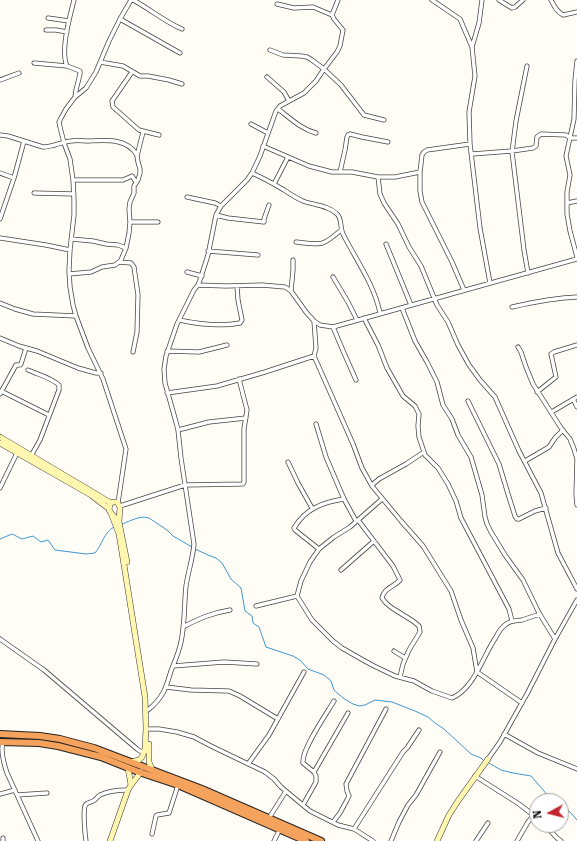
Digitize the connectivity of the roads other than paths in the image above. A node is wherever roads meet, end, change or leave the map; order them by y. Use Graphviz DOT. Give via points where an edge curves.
graph roads {
  1 [pos="74,0"];
  2 [pos="132,0"];
  3 [pos="338,0"];
  4 [pos="432,0"];
  5 [pos="482,0"];
  6 [pos="499,0"];
  7 [pos="523,0"];
  8 [pos="551,0"];
  9 [pos="277,4"];
  10 [pos="577,12"];
  11 [pos="332,15"];
  12 [pos="48,18"];
  13 [pos="120,19"];
  14 [pos="69,21"];
  15 [pos="182,29"];
  16 [pos="46,30"];
  17 [pos="67,32"];
  18 [pos="472,47"];
  19 [pos="270,50"];
  20 [pos="180,52"];
  21 [pos="577,60"];
  22 [pos="100,62"];
  23 [pos="34,63"];
  24 [pos="67,66"];
  25 [pos="527,66"];
  26 [pos="324,69"];
  27 [pos="132,72"];
  28 [pos="19,73"];
  29 [pos="267,77"];
  30 [pos="0,80"];
  31 [pos="182,84"];
  32 [pos="75,97"];
  33 [pos="290,101"];
  34 [pos="278,109"];
  35 [pos="384,120"];
  36 [pos="251,124"];
  37 [pos="143,132"];
  38 [pos="268,133"];
  39 [pos="316,133"];
  40 [pos="0,135"];
  41 [pos="159,135"];
  42 [pos="570,138"];
  43 [pos="577,138"];
  44 [pos="24,142"];
  45 [pos="64,142"];
  46 [pos="388,142"];
  47 [pos="470,144"];
  48 [pos="263,146"];
  49 [pos="512,151"];
  50 [pos="472,154"];
  51 [pos="137,156"];
  52 [pos="288,157"];
  53 [pos="340,172"];
  54 [pos="420,172"];
  55 [pos="0,173"];
  56 [pos="252,173"];
  57 [pos="378,177"];
  58 [pos="14,178"];
  59 [pos="73,180"];
  60 [pos="136,182"];
  61 [pos="274,184"];
  62 [pos="34,193"];
  63 [pos="74,194"];
  64 [pos="187,197"];
  65 [pos="577,201"];
  66 [pos="567,203"];
  67 [pos="269,205"];
  68 [pos="221,206"];
  69 [pos="216,215"];
  70 [pos="0,219"];
  71 [pos="130,222"];
  72 [pos="158,222"];
  73 [pos="341,230"];
  74 [pos="0,238"];
  75 [pos="71,239"];
  76 [pos="296,242"];
  77 [pos="386,244"];
  78 [pos="126,248"];
  79 [pos="70,250"];
  80 [pos="208,251"];
  81 [pos="258,255"];
  82 [pos="577,258"];
  83 [pos="293,260"];
  84 [pos="119,262"];
  85 [pos="187,272"];
  86 [pos="528,273"];
  87 [pos="69,274"];
  88 [pos="202,276"];
  89 [pos="333,277"];
  90 [pos="490,283"];
  91 [pos="198,286"];
  92 [pos="237,286"];
  93 [pos="464,290"];
  94 [pos="291,292"];
  95 [pos="577,296"];
  96 [pos="434,299"];
  97 [pos="0,303"];
  98 [pos="411,305"];
  99 [pos="512,307"];
  100 [pos="402,308"];
  101 [pos="380,313"];
  102 [pos="76,316"];
  103 [pos="364,318"];
  104 [pos="179,320"];
  105 [pos="357,320"];
  106 [pos="314,321"];
  107 [pos="333,327"];
  108 [pos="0,338"];
  109 [pos="228,345"];
  110 [pos="577,345"];
  111 [pos="518,347"];
  112 [pos="26,348"];
  113 [pos="167,351"];
  114 [pos="133,352"];
  115 [pos="314,356"];
  116 [pos="28,370"];
  117 [pos="101,373"];
  118 [pos="239,380"];
  119 [pos="356,380"];
  120 [pos="1,392"];
  121 [pos="538,392"];
  122 [pos="167,393"];
  123 [pos="575,398"];
  124 [pos="468,401"];
  125 [pos="577,406"];
  126 [pos="551,412"];
  127 [pos="49,415"];
  128 [pos="246,418"];
  129 [pos="316,424"];
  130 [pos="178,430"];
  131 [pos="563,430"];
  132 [pos="0,438"];
  133 [pos="0,443"];
  134 [pos="424,452"];
  135 [pos="17,453"];
  136 [pos="31,456"];
  137 [pos="525,461"];
  138 [pos="288,462"];
  139 [pos="185,485"];
  140 [pos="372,485"];
  141 [pos="0,488"];
  142 [pos="344,499"];
  143 [pos="382,499"];
  144 [pos="119,504"];
  145 [pos="577,505"];
  146 [pos="110,508"];
  147 [pos="312,508"];
  148 [pos="546,508"];
  149 [pos="357,520"];
  150 [pos="118,524"];
  151 [pos="374,541"];
  152 [pos="319,549"];
  153 [pos="340,570"];
  154 [pos="577,589"];
  155 [pos="297,596"];
  156 [pos="577,600"];
  157 [pos="256,606"];
  158 [pos="230,610"];
  159 [pos="540,614"];
  160 [pos="512,621"];
  161 [pos="183,627"];
  162 [pos="0,639"];
  163 [pos="555,639"];
  164 [pos="394,651"];
  165 [pos="405,658"];
  166 [pos="257,664"];
  167 [pos="173,666"];
  168 [pos="304,672"];
  169 [pos="477,672"];
  170 [pos="400,677"];
  171 [pos="166,687"];
  172 [pos="334,701"];
  173 [pos="522,703"];
  174 [pos="386,709"];
  175 [pos="148,710"];
  176 [pos="348,713"];
  177 [pos="278,719"];
  178 [pos="149,729"];
  179 [pos="419,730"];
  180 [pos="0,734"];
  181 [pos="504,734"];
  182 [pos="2,742"];
  183 [pos="145,752"];
  184 [pos="440,752"];
  185 [pos="488,759"];
  186 [pos="248,764"];
  187 [pos="129,765"];
  188 [pos="577,769"];
  189 [pos="152,770"];
  190 [pos="141,772"];
  191 [pos="314,772"];
  192 [pos="475,776"];
  193 [pos="178,786"];
  194 [pos="130,788"];
  195 [pos="15,790"];
  196 [pos="286,791"];
  197 [pos="47,793"];
  198 [pos="0,794"];
  199 [pos="17,795"];
  200 [pos="303,805"];
  201 [pos="529,812"];
  202 [pos="269,818"];
  203 [pos="529,821"];
  204 [pos="333,822"];
  205 [pos="488,824"];
  206 [pos="354,829"];
  207 [pos="280,830"];
  208 [pos="152,834"];
  209 [pos="296,839"];
  210 [pos="556,840"];
  211 [pos="38,841"];
  212 [pos="86,841"];
  213 [pos="110,841"];
  214 [pos="274,841"];
  215 [pos="306,841"];
  216 [pos="321,841"];
  217 [pos="373,841"];
  218 [pos="391,841"];
  219 [pos="438,841"];
  220 [pos="476,841"];
  221 [pos="516,841"];
  222 [pos="561,841"];
  1 -- 14 [label="street"];
  2 -- 13 [label="street"];
  2 -- 15 [label="street"];
  3 -- 11 [label="street"];
  4 -- 18 [label="street" via="460,19"];
  5 -- 18 [label="street"];
  6 -- 7 [label="street" via="514,8"];
  8 -- 10 [label="street" via="563,15"];
  9 -- 11 [label="street" via="294,8 313,7"];
  11 -- 26 [label="street" via="344,32 340,46"];
  12 -- 14 [label="street"];
  13 -- 20 [label="street"];
  13 -- 22 [label="street"];
  14 -- 17 [label="street"];
  16 -- 17 [label="street"];
  17 -- 24 [label="street" via="64,50"];
  18 -- 47 [label="street" via="475,76 469,112"];
  19 -- 26 [label="street" via="283,55 307,57"];
  21 -- 42 [label="street" via="574,119"];
  22 -- 27 [label="street" via="123,66"];
  22 -- 32 [label="street" via="86,88"];
  23 -- 24 [label="street"];
  24 -- 32 [label="street" via="80,71"];
  25 -- 49 [label="street"];
  26 -- 33 [label="street" via="304,93"];
  26 -- 35 [label="street" via="341,85 364,115"];
  27 -- 31 [label="street" via="140,76"];
  27 -- 37 [label="street" via="112,101 112,107"];
  28 -- 30 [label="street"];
  29 -- 33 [label="street"];
  32 -- 45 [label="street" via="60,118"];
  33 -- 34 [label="street"];
  34 -- 38 [label="street"];
  34 -- 39 [label="street" via="301,127"];
  36 -- 38 [label="street"];
  37 -- 41 [label="street"];
  37 -- 51 [label="street"];
  38 -- 48 [label="street"];
  40 -- 44 [label="street"];
  42 -- 43 [label="street"];
  42 -- 49 [label="street" via="566,135 541,134 533,148"];
  42 -- 66 [label="street" via="566,156 570,175"];
  44 -- 45 [label="street" via="48,147"];
  44 -- 58 [label="street"];
  45 -- 51 [label="street" via="111,140 125,144 134,150"];
  45 -- 59 [label="street"];
  46 -- 53 [label="street" via="348,135"];
  47 -- 50 [label="street"];
  47 -- 54 [label="street" via="427,150 422,156"];
  48 -- 52 [label="street"];
  48 -- 56 [label="street"];
  49 -- 50 [label="street"];
  49 -- 86 [label="street"];
  50 -- 90 [label="street" via="480,228"];
  51 -- 60 [label="street" via="140,173"];
  52 -- 53 [label="street" via="321,170"];
  52 -- 61 [label="street"];
  53 -- 57 [label="street"];
  54 -- 57 [label="street" via="395,177"];
  54 -- 93 [label="street" via="422,202"];
  55 -- 58 [label="street"];
  56 -- 61 [label="street"];
  56 -- 68 [label="street"];
  57 -- 96 [label="street" via="384,203 421,266"];
  58 -- 70 [label="street"];
  59 -- 60 [label="street" via="122,180 132,176"];
  59 -- 63 [label="street"];
  60 -- 71 [label="street" via="129,209"];
  61 -- 73 [label="street" via="301,200 336,213"];
  62 -- 63 [label="street"];
  63 -- 75 [label="street"];
  64 -- 68 [label="street"];
  65 -- 66 [label="street"];
  66 -- 82 [label="street" via="570,231"];
  67 -- 69 [label="street" via="264,222"];
  68 -- 69 [label="street"];
  69 -- 80 [label="street"];
  71 -- 72 [label="street"];
  71 -- 78 [label="street"];
  73 -- 76 [label="street" via="324,243"];
  73 -- 101 [label="street" via="369,280"];
  74 -- 79 [label="street"];
  75 -- 78 [label="street"];
  75 -- 79 [label="street"];
  77 -- 98 [label="street"];
  78 -- 84 [label="street"];
  79 -- 87 [label="street"];
  80 -- 81 [label="street"];
  80 -- 88 [label="street"];
  82 -- 86 [label="street"];
  83 -- 94 [label="street"];
  84 -- 87 [label="street" via="91,272"];
  84 -- 114 [label="street" via="131,263 134,267 138,295 137,332"];
  85 -- 88 [label="street"];
  86 -- 90 [label="street"];
  87 -- 102 [label="street"];
  88 -- 91 [label="street"];
  89 -- 105 [label="street"];
  90 -- 93 [label="street"];
  91 -- 92 [label="street"];
  91 -- 104 [label="street"];
  92 -- 94 [label="street" via="285,287"];
  92 -- 104 [label="street" via="242,320 240,323 196,324"];
  93 -- 96 [label="street"];
  94 -- 106 [label="street"];
  95 -- 99 [label="street" via="547,299"];
  96 -- 98 [label="street"];
  96 -- 137 [label="street" via="469,365 495,397"];
  97 -- 102 [label="street" via="33,314"];
  98 -- 100 [label="street"];
  100 -- 101 [label="street"];
  100 -- 159 [label="street" via="415,341 437,382 443,405 471,457 487,524 523,580"];
  101 -- 103 [label="street"];
  102 -- 117 [label="street"];
  103 -- 105 [label="street"];
  103 -- 134 [label="street" via="387,368 404,396 415,406 419,414 419,437"];
  104 -- 113 [label="street"];
  105 -- 107 [label="street"];
  106 -- 107 [label="street" via="320,325"];
  106 -- 115 [label="street"];
  107 -- 119 [label="street"];
  108 -- 112 [label="street"];
  109 -- 113 [label="street" via="199,352"];
  110 -- 121 [label="street" via="551,354 556,377"];
  111 -- 121 [label="street"];
  112 -- 117 [label="street" via="96,374"];
  112 -- 120 [label="street" via="22,364 16,365"];
  113 -- 122 [label="street" via="164,370"];
  115 -- 118 [label="street"];
  115 -- 140 [label="street" via="362,468"];
  116 -- 127 [label="street" via="45,376 59,385 59,393"];
  117 -- 144 [label="street" via="126,449"];
  118 -- 122 [label="street"];
  118 -- 128 [label="street" via="247,410"];
  120 -- 127 [label="street"];
  121 -- 126 [label="street"];
  122 -- 130 [label="street"];
  123 -- 125 [label="street"];
  123 -- 126 [label="street"];
  124 -- 148 [label="street" via="499,464 517,519"];
  126 -- 131 [label="street"];
  127 -- 136 [label="street"];
  128 -- 130 [label="street" via="209,422"];
  128 -- 139 [label="street" via="243,484"];
  129 -- 142 [label="street" via="326,457"];
  130 -- 139 [label="street"];
  131 -- 137 [label="street" via="549,447"];
  131 -- 145 [label="street" via="570,439 577,459"];
  132 -- 136 [label="street"];
  133 -- 135 [label="street"];
  134 -- 140 [label="street"];
  134 -- 160 [label="street" via="448,484 461,518 509,609"];
  135 -- 141 [label="street"];
  135 -- 146 [label="street"];
  136 -- 146 [label="street"];
  137 -- 148 [label="street"];
  138 -- 147 [label="street"];
  139 -- 144 [label="street"];
  139 -- 161 [label="street" via="194,551 186,586"];
  140 -- 143 [label="street"];
  142 -- 147 [label="street" via="329,501"];
  142 -- 149 [label="street"];
  143 -- 149 [label="street"];
  143 -- 169 [label="street" via="423,546 451,591 473,648"];
  144 -- 146 [label="street" via="115,502"];
  144 -- 150 [label="street"];
  146 -- 150 [label="street"];
  147 -- 152 [label="street" via="294,528"];
  148 -- 154 [label="street" via="558,553"];
  149 -- 151 [label="street"];
  149 -- 152 [label="street"];
  150 -- 175 [label="street" via="122,534 144,670"];
  150 -- 183 [label="street" via="143,681"];
  151 -- 153 [label="street"];
  151 -- 165 [label="street" via="400,578 382,598 419,626 420,632"];
  152 -- 155 [label="street" via="301,581"];
  155 -- 157 [label="street"];
  155 -- 170 [label="street" via="312,620 333,641 363,660"];
  156 -- 163 [label="street"];
  158 -- 161 [label="street" via="203,616"];
  159 -- 160 [label="street"];
  159 -- 163 [label="street"];
  160 -- 169 [label="street" via="498,633"];
  161 -- 167 [label="street"];
  162 -- 183 [label="street" via="44,670 137,749"];
  163 -- 173 [label="street"];
  164 -- 165 [label="street"];
  165 -- 170 [label="street"];
  166 -- 167 [label="street" via="224,662"];
  167 -- 171 [label="street"];
  168 -- 177 [label="street"];
  169 -- 170 [label="street" via="466,688 452,698 421,686 414,680"];
  169 -- 173 [label="street"];
  171 -- 175 [label="street" via="162,696"];
  171 -- 177 [label="street" via="229,691"];
  172 -- 191 [label="street" via="304,755 304,764"];
  173 -- 181 [label="street"];
  174 -- 204 [label="street" via="346,784 349,796"];
  175 -- 178 [label="street"];
  176 -- 191 [label="street"];
  177 -- 186 [label="street"];
  178 -- 186 [label="street" via="194,737"];
  178 -- 189 [label="street" via="149,762"];
  179 -- 206 [label="street"];
  180 -- 187 [label="highway" via="60,739 94,748"];
  181 -- 185 [label="street"];
  181 -- 188 [label="street" via="538,753"];
  182 -- 187 [label="highway" via="58,746"];
  182 -- 195 [label="street" via="3,761"];
  183 -- 187 [label="street" via="139,760"];
  184 -- 218 [label="street" via="408,805"];
  185 -- 192 [label="street"];
  186 -- 196 [label="street" via="269,776"];
  187 -- 189 [label="highway"];
  187 -- 190 [label="highway"];
  187 -- 194 [label="street"];
  189 -- 202 [label="highway"];
  190 -- 193 [label="highway"];
  190 -- 194 [label="street"];
  191 -- 200 [label="street" via="316,782"];
  192 -- 201 [label="street"];
  192 -- 219 [label="street" via="449,815"];
  193 -- 207 [label="highway"];
  193 -- 208 [label="street" via="169,813 157,814"];
  194 -- 212 [label="street" via="103,794 85,805"];
  194 -- 213 [label="street"];
  195 -- 198 [label="street"];
  195 -- 199 [label="street"];
  196 -- 200 [label="street"];
  196 -- 202 [label="street"];
  197 -- 199 [label="street"];
  199 -- 211 [label="street"];
  200 -- 204 [label="street"];
  202 -- 216 [label="highway"];
  203 -- 221 [label="street"];
  204 -- 206 [label="street"];
  205 -- 220 [label="street"];
  206 -- 217 [label="street"];
  207 -- 209 [label="highway"];
  207 -- 214 [label="street"];
  209 -- 215 [label="highway"];
  210 -- 222 [label="street"];
}
